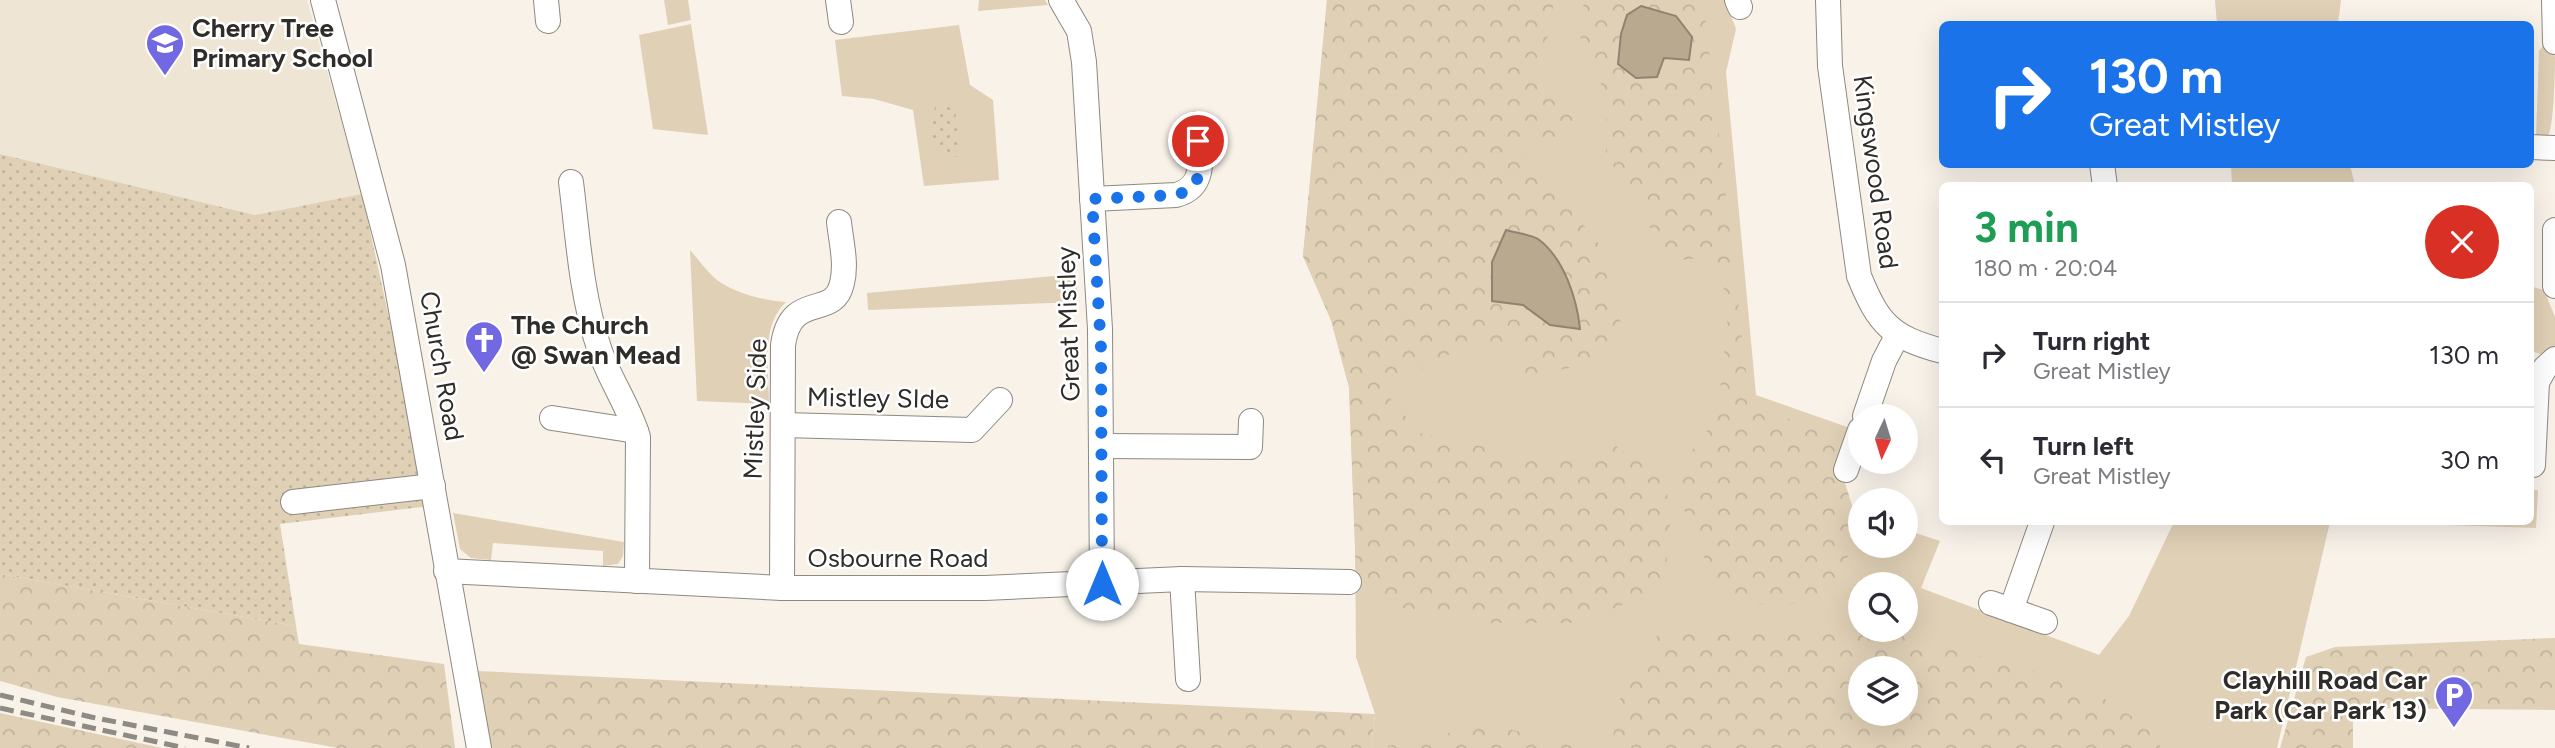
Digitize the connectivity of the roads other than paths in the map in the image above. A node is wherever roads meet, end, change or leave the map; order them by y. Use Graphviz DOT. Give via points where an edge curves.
graph roads {
  1 [pos="323,0"];
  2 [pos="1061,0"];
  3 [pos="1828,0"];
  4 [pos="2554,0"];
  5 [pos="2555,42"];
  6 [pos="1196,124"];
  7 [pos="2534,147"];
  8 [pos="2555,148"];
  9 [pos="571,182"];
  10 [pos="1092,199"];
  11 [pos="839,222"];
  12 [pos="2555,230"];
  13 [pos="2555,286"];
  14 [pos="1897,336"];
  15 [pos="1939,350"];
  16 [pos="2543,363"];
  17 [pos="1000,400"];
  18 [pos="1869,404"];
  19 [pos="552,418"];
  20 [pos="1251,421"];
  21 [pos="783,425"];
  22 [pos="636,431"];
  23 [pos="2534,440"];
  24 [pos="1102,446"];
  25 [pos="1848,464"];
  26 [pos="1846,470"];
  27 [pos="433,486"];
  28 [pos="293,502"];
  29 [pos="2041,525"];
  30 [pos="446,571"];
  31 [pos="1182,579"];
  32 [pos="636,580"];
  33 [pos="1349,582"];
  34 [pos="1102,584"];
  35 [pos="782,588"];
  36 [pos="2045,622"];
  37 [pos="1188,679"];
  38 [pos="477,736"];
  1 -- 27 [label="street, Church Road" via="391,255"];
  2 -- 10 [label="street, Great Mistley" via="1082,44"];
  3 -- 14 [label="street, Kingswood Road" via="1830,66 1857,267 1869,301"];
  4 -- 5 [label="street"];
  6 -- 10 [label="street" via="1199,175 1186,192"];
  7 -- 8 [label="street"];
  9 -- 22 [label="street" via="586,303 607,370"];
  10 -- 24 [label="street, Great Mistley"];
  11 -- 21 [label="street, Mistley Side" via="844,269 839,293 831,301 798,313 785,331"];
  12 -- 13 [label="street"];
  14 -- 15 [label="street"];
  14 -- 18 [label="street"];
  16 -- 23 [label="street" via="2536,389"];
  17 -- 21 [label="street, Mistley SIde" via="972,430"];
  19 -- 22 [label="street"];
  20 -- 24 [label="street" via="1250,446"];
  21 -- 35 [label="street, Mistley Side"];
  22 -- 32 [label="street"];
  24 -- 34 [label="street, Great Mistley"];
  25 -- 26 [label="street"];
  27 -- 28 [label="street"];
  27 -- 30 [label="street, Church Road"];
  29 -- 36 [label="street" via="2001,606"];
  30 -- 32 [label="street, Osbourne Road"];
  30 -- 38 [label="street, Church Road"];
  31 -- 33 [label="street, Osbourne Road"];
  31 -- 34 [label="street, Osbourne Road"];
  31 -- 37 [label="street"];
  32 -- 35 [label="street, Osbourne Road"];
  34 -- 35 [label="street, Osbourne Road"];
}
